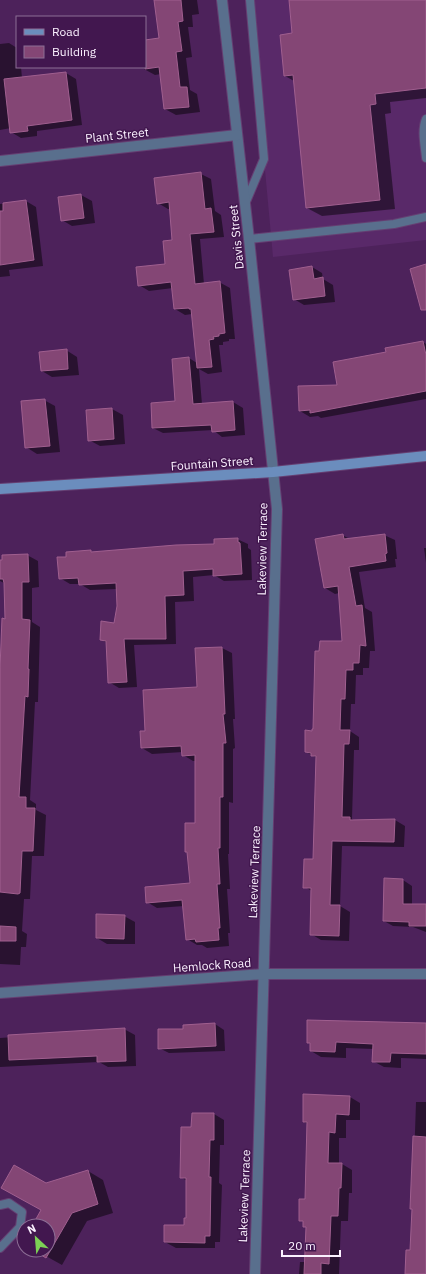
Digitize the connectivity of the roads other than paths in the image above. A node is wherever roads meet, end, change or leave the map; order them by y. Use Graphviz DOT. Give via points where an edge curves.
graph roads {
  1 [pos="222,0"];
  2 [pos="250,0"];
  3 [pos="426,119"];
  4 [pos="237,134"];
  5 [pos="426,158"];
  6 [pos="0,161"];
  7 [pos="245,205"];
  8 [pos="426,217"];
  9 [pos="249,240"];
  10 [pos="426,456"];
  11 [pos="273,472"];
  12 [pos="0,489"];
  13 [pos="264,974"];
  14 [pos="426,974"];
  15 [pos="0,993"];
  16 [pos="0,1205"];
  17 [pos="0,1248"];
  18 [pos="255,1274"];
  1 -- 4 [label="street, Davis Street"];
  2 -- 7 [label="lane" via="264,159"];
  3 -- 5 [label="lane"];
  4 -- 6 [label="street, Plant Street"];
  4 -- 7 [label="street, Davis Street"];
  7 -- 9 [label="street, Davis Street"];
  8 -- 9 [label="lane" via="394,224"];
  9 -- 11 [label="street, Davis Street"];
  10 -- 11 [label="main road, Fountain Street"];
  11 -- 12 [label="main road, Fountain Street"];
  11 -- 13 [label="street, Lakeview Terrace" via="277,508"];
  13 -- 14 [label="street, Hemlock Road"];
  13 -- 15 [label="street, Hemlock Road"];
  13 -- 18 [label="street, Lakeview Terrace"];
  16 -- 17 [label="lane" via="9,1203 22,1212 20,1227"];
}
